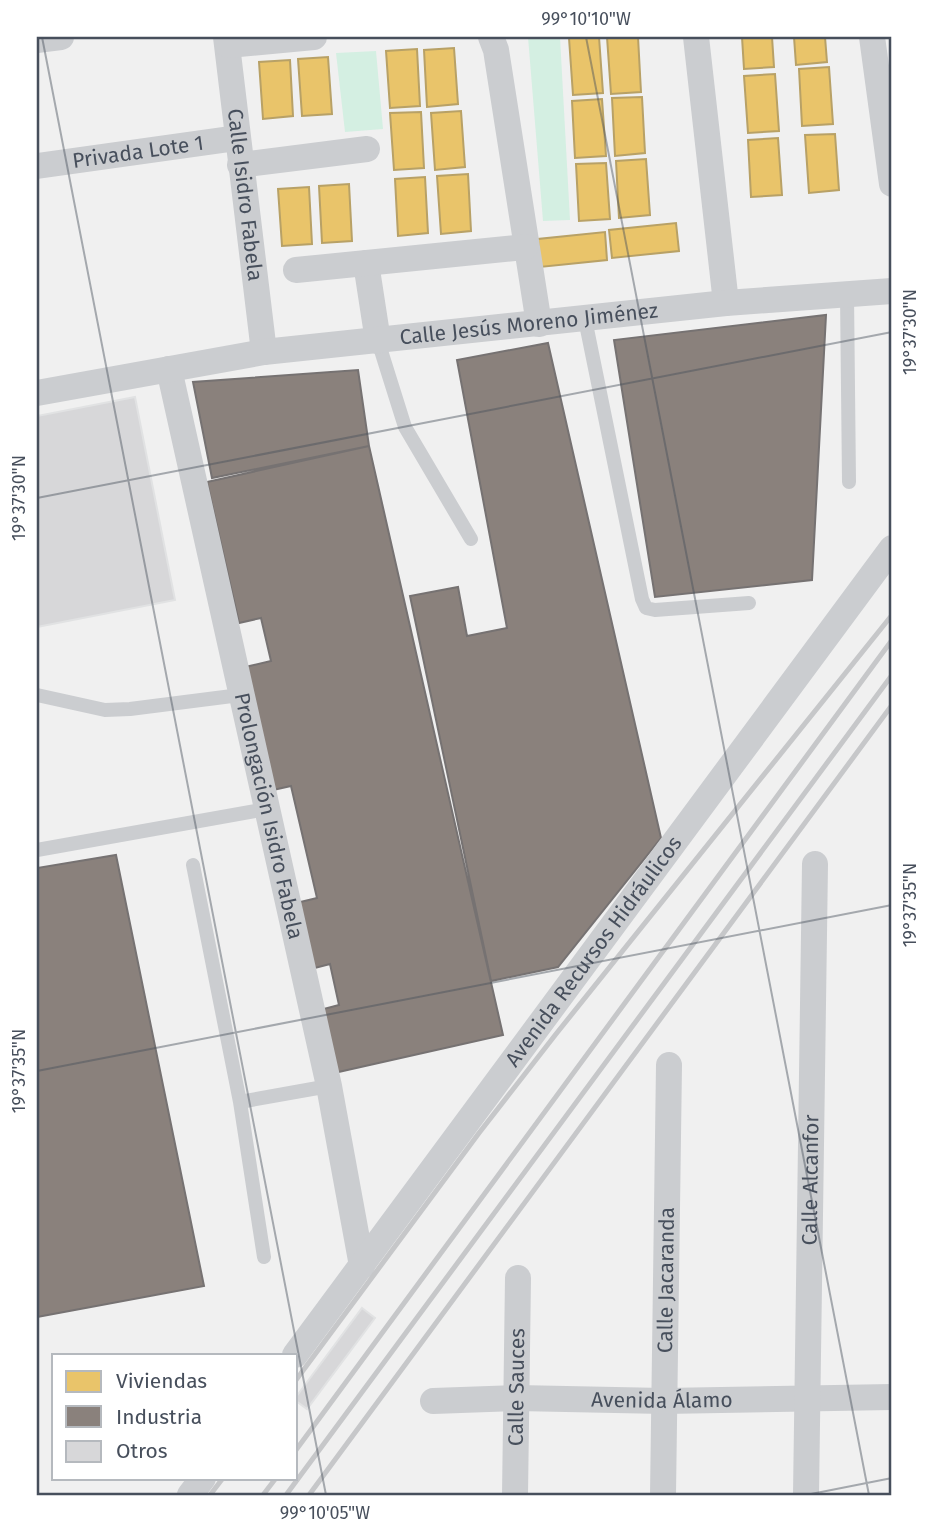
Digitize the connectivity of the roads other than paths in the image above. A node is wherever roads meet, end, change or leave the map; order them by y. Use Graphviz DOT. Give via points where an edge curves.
graph roads {
  1 [pos="61,37"];
  2 [pos="314,37"];
  3 [pos="491,37"];
  4 [pos="696,37"];
  5 [pos="872,37"];
  6 [pos="37,40"];
  7 [pos="227,41"];
  8 [pos="237,138"];
  9 [pos="368,149"];
  10 [pos="240,165"];
  11 [pos="37,166"];
  12 [pos="892,184"];
  13 [pos="525,247"];
  14 [pos="366,263"];
  15 [pos="296,270"];
  16 [pos="892,291"];
  17 [pos="847,294"];
  18 [pos="726,303"];
  19 [pos="585,318"];
  20 [pos="539,324"];
  21 [pos="379,341"];
  22 [pos="264,352"];
  23 [pos="169,369"];
  24 [pos="37,393"];
  25 [pos="849,482"];
  26 [pos="471,539"];
  27 [pos="892,548"];
  28 [pos="749,603"];
  29 [pos="37,695"];
  30 [pos="240,695"];
  31 [pos="266,809"];
  32 [pos="37,850"];
  33 [pos="815,864"];
  34 [pos="193,865"];
  35 [pos="669,1065"];
  36 [pos="329,1086"];
  37 [pos="240,1102"];
  38 [pos="264,1257"];
  39 [pos="362,1266"];
  40 [pos="518,1278"];
  41 [pos="296,1354"];
  42 [pos="892,1397"];
  43 [pos="517,1398"];
  44 [pos="807,1398"];
  45 [pos="433,1401"];
  46 [pos="664,1401"];
  47 [pos="202,1480"];
  48 [pos="190,1495"];
  49 [pos="515,1495"];
  50 [pos="663,1495"];
  51 [pos="806,1495"];
  1 -- 6 [label="street"];
  2 -- 7 [label="street"];
  3 -- 13 [label="street"];
  4 -- 18 [label="street"];
  5 -- 12 [label="street"];
  7 -- 8 [label="street, Calle Isidro Fabela"];
  8 -- 10 [label="street, Calle Isidro Fabela"];
  8 -- 11 [label="street, Privada Lote 1"];
  9 -- 10 [label="street"];
  10 -- 22 [label="street, Calle Isidro Fabela"];
  13 -- 14 [label="street"];
  13 -- 20 [label="street"];
  14 -- 15 [label="street"];
  14 -- 21 [label="street"];
  16 -- 17 [label="street, Calle Jesús Moreno Jiménez"];
  17 -- 18 [label="street, Calle Jesús Moreno Jiménez"];
  17 -- 25 [label="lane"];
  18 -- 19 [label="street, Calle Jesús Moreno Jiménez"];
  19 -- 20 [label="street, Calle Jesús Moreno Jiménez"];
  19 -- 28 [label="lane" via="646,608"];
  20 -- 21 [label="street, Calle Jesús Moreno Jiménez"];
  21 -- 22 [label="street, Calle Jesús Moreno Jiménez"];
  21 -- 26 [label="lane" via="405,427"];
  22 -- 23 [label="street, Calle Jesús Moreno Jiménez"];
  23 -- 24 [label="street, Calle Jesús Moreno Jiménez"];
  23 -- 30 [label="street, Prolongación Isidro Fabela"];
  27 -- 39 [label="street, Avenida Recursos Hidráulicos"];
  29 -- 30 [label="lane" via="105,710"];
  30 -- 31 [label="street, Prolongación Isidro Fabela"];
  31 -- 32 [label="lane"];
  31 -- 36 [label="street, Prolongación Isidro Fabela"];
  33 -- 44 [label="street, Calle Alcanfor"];
  34 -- 37 [label="lane"];
  35 -- 46 [label="street, Calle Jacaranda"];
  36 -- 37 [label="lane"];
  36 -- 39 [label="street, Prolongación Isidro Fabela"];
  37 -- 38 [label="lane"];
  39 -- 41 [label="street, Avenida Recursos Hidráulicos"];
  40 -- 43 [label="street, Calle Sauces"];
  42 -- 44 [label="street, Avenida Álamo"];
  43 -- 45 [label="street, Avenida Álamo"];
  43 -- 46 [label="street, Avenida Álamo"];
  43 -- 49 [label="street, Calle Sauces"];
  44 -- 46 [label="street, Avenida Álamo"];
  44 -- 51 [label="street, Calle Alcanfor"];
  46 -- 50 [label="street, Calle Jacaranda"];
  47 -- 48 [label="street"];
}
